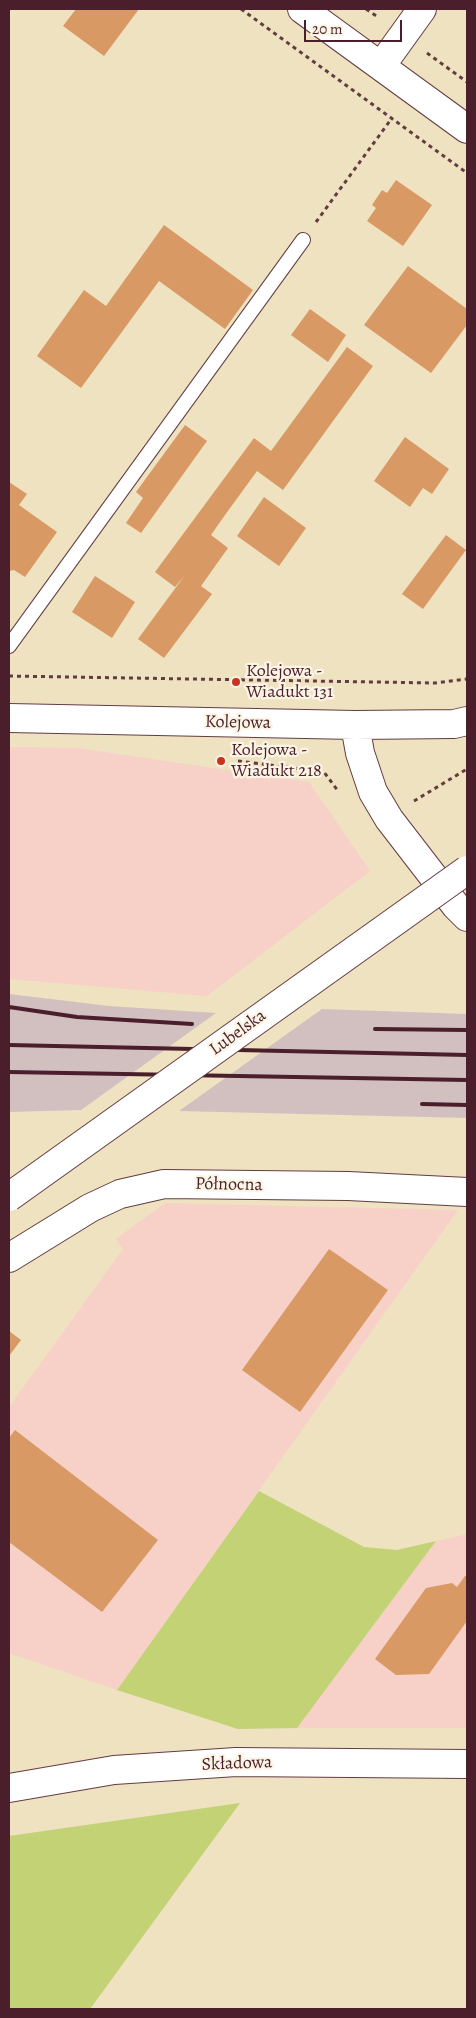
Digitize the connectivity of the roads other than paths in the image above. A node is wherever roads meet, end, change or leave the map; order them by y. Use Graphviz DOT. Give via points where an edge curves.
graph roads {
  1 [pos="302,9"];
  2 [pos="422,9"];
  3 [pos="381,66"];
  4 [pos="467,129"];
  5 [pos="303,240"];
  6 [pos="9,646"];
  7 [pos="9,718"];
  8 [pos="467,721"];
  9 [pos="355,725"];
  10 [pos="467,870"];
  11 [pos="467,917"];
  12 [pos="467,1192"];
  13 [pos="9,1197"];
  14 [pos="9,1258"];
  15 [pos="467,1764"];
  16 [pos="9,1788"];
  1 -- 3 [label="street"];
  2 -- 3 [label="street"];
  3 -- 4 [label="street"];
  5 -- 6 [label="lane"];
  7 -- 9 [label="street, Kolejowa"];
  8 -- 9 [label="street, Kolejowa" via="454,724"];
  9 -- 11 [label="street" via="373,792 406,841"];
  10 -- 13 [label="street, Lubelska, bridge"];
  12 -- 14 [label="street, Północna" via="348,1186 164,1184 120,1194 90,1208"];
  15 -- 16 [label="street, Składowa" via="236,1762 114,1770"];
}
